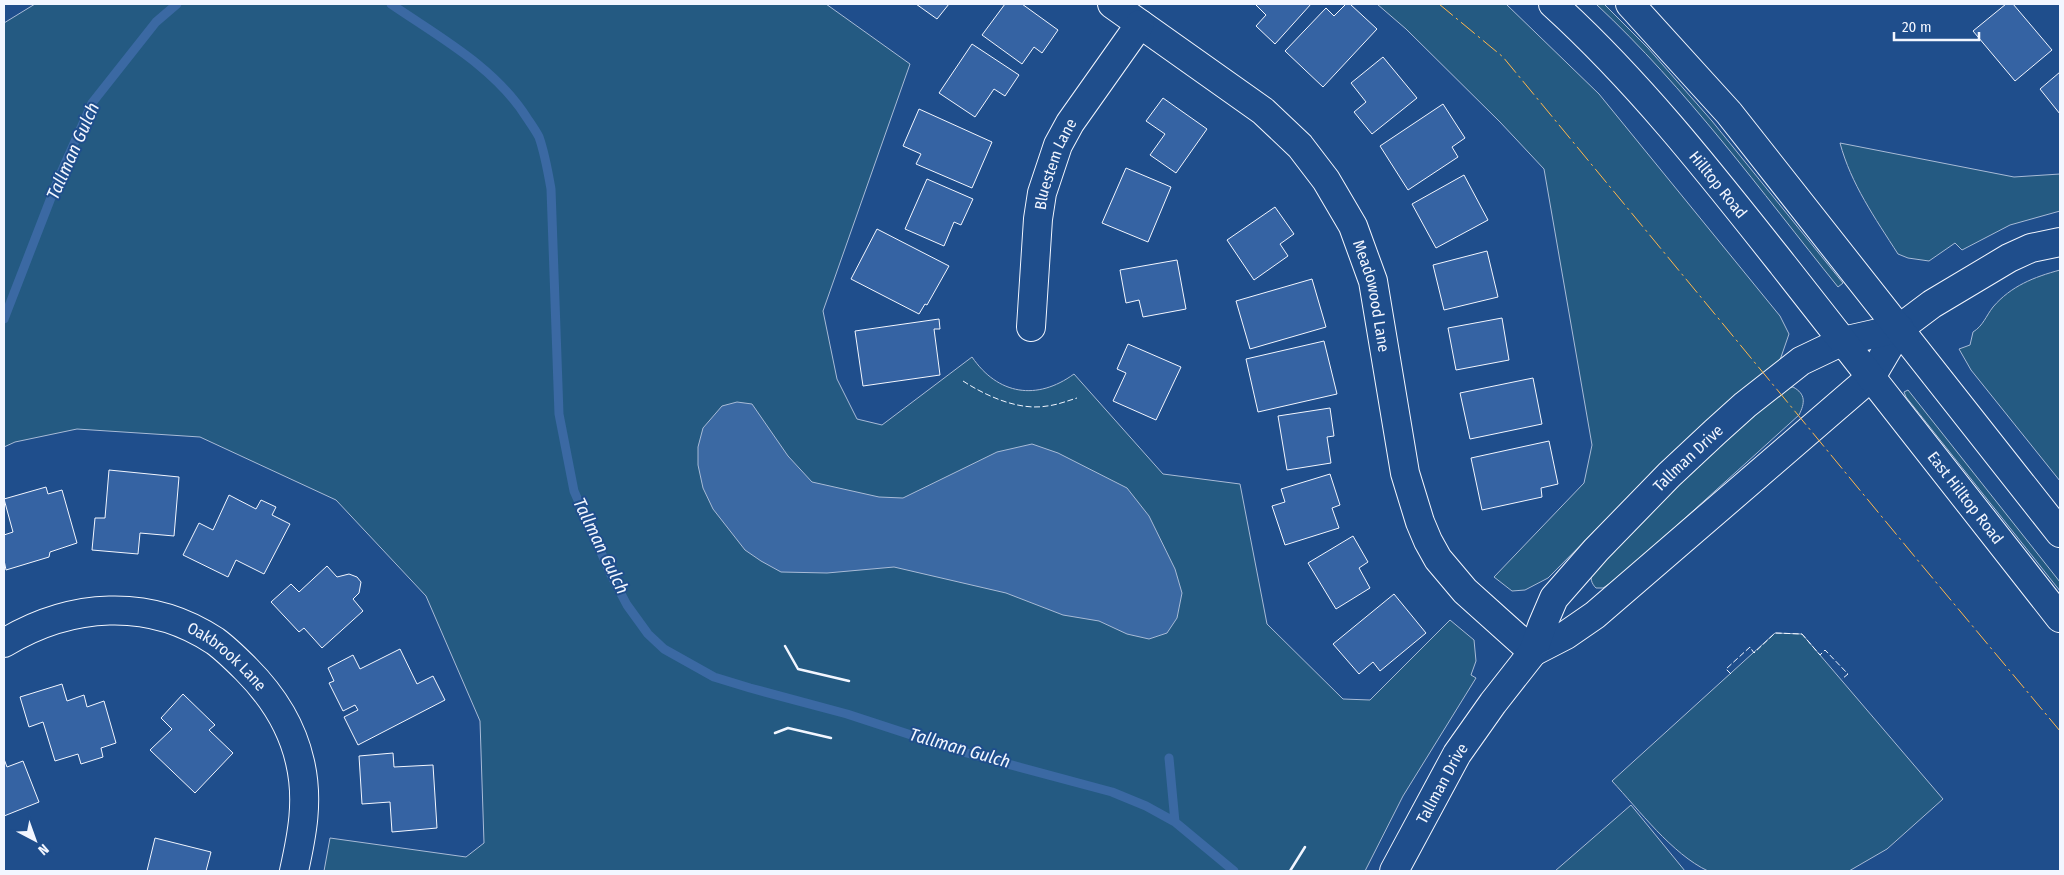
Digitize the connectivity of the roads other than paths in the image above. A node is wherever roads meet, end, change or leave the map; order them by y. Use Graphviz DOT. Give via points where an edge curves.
graph roads {
  1 [pos="1112,4"];
  2 [pos="1553,4"];
  3 [pos="1630,4"];
  4 [pos="1140,24"];
  5 [pos="2060,242"];
  6 [pos="1031,327"];
  7 [pos="1900,328"];
  8 [pos="1843,341"];
  9 [pos="1872,377"];
  10 [pos="2060,533"];
  11 [pos="2060,618"];
  12 [pos="4,643"];
  13 [pos="1533,652"];
  14 [pos="294,871"];
  15 [pos="1394,871"];
  1 -- 4 [label="street, Meadowood Lane"];
  2 -- 8 [label="street, Hilltop Road" via="1590,38 1662,116"];
  3 -- 7 [label="street" via="1729,113"];
  4 -- 6 [label="street, Bluestem Lane" via="1058,145 1042,193"];
  4 -- 13 [label="street, Meadowood Lane" via="1269,116 1300,146 1336,195 1353,226 1373,281 1405,474 1420,522 1438,560 1450,575"];
  5 -- 7 [label="street, Tallman Drive" via="2031,248 2009,258 1932,304"];
  7 -- 8 [label="street, Tallman Drive"];
  7 -- 9 [label="street, Tallman Drive"];
  7 -- 10 [label="street"];
  8 -- 9 [label="street, Hilltop Road"];
  8 -- 13 [label="street, Tallman Drive" via="1801,361 1745,405 1663,481 1554,598"];
  9 -- 11 [label="street, East Hilltop Road"];
  9 -- 13 [label="street, Tallman Drive" via="1595,615"];
  12 -- 14 [label="street, Oakbrook Lane" via="59,617 116,610 173,619 216,642 272,697 297,750 305,808"];
  13 -- 15 [label="street, Tallman Drive" via="1457,754"];
}
